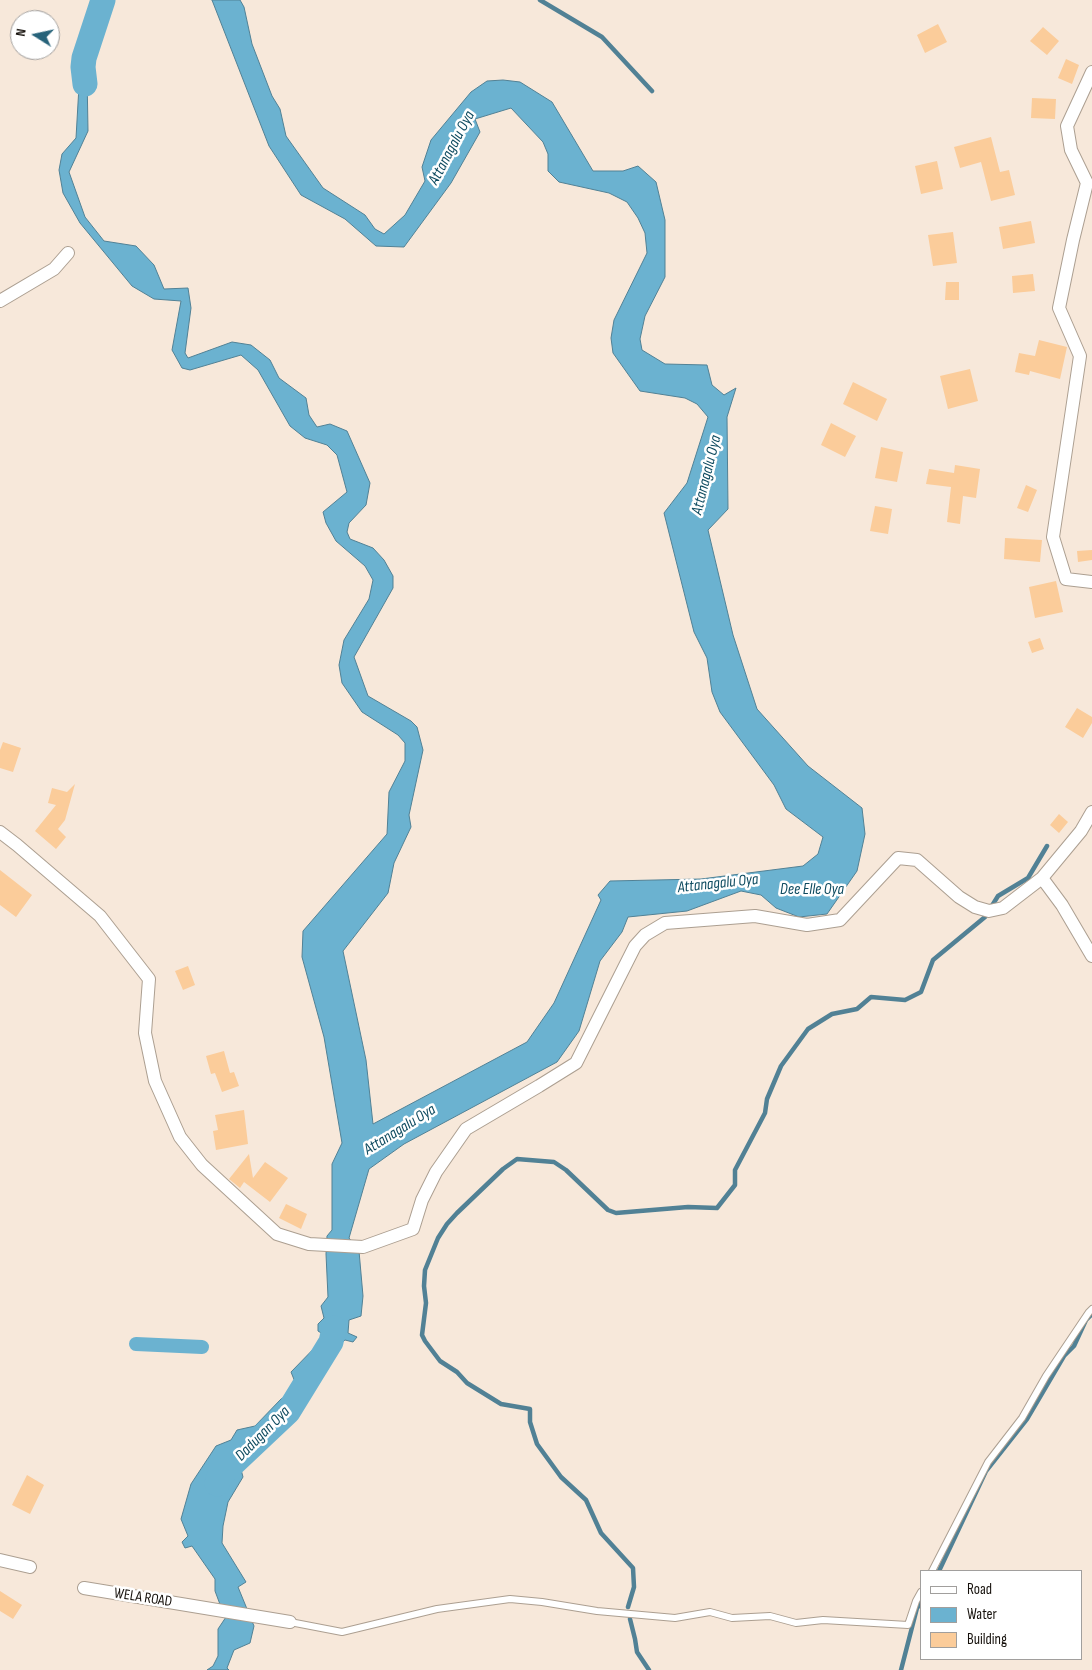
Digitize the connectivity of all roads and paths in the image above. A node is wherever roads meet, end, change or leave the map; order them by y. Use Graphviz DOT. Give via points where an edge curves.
graph roads {
  1 [pos="1092,72"];
  2 [pos="68,253"];
  3 [pos="0,301"];
  4 [pos="1092,582"];
  5 [pos="1092,812"];
  6 [pos="0,832"];
  7 [pos="1042,878"];
  8 [pos="1092,956"];
  9 [pos="1092,1309"];
  10 [pos="0,1560"];
  11 [pos="30,1567"];
  12 [pos="933,1570"];
  13 [pos="84,1588"];
  14 [pos="920,1594"];
  15 [pos="290,1622"];
  1 -- 4 [label="street" via="1067,126 1071,150 1087,183 1059,308 1080,356 1054,537 1066,579"];
  2 -- 3 [label="street" via="54,269"];
  5 -- 7 [label="street" via="1082,831"];
  6 -- 7 [label="street" via="100,916 150,979 145,1033 155,1081 180,1138 202,1165 277,1234 309,1244 363,1247 413,1230 422,1200 436,1172 466,1129 576,1063 635,946 645,935 665,923 755,916 807,925 840,920 898,858 917,860 958,897 989,911 1003,908"];
  7 -- 8 [label="street" via="1062,904"];
  9 -- 12 [label="lane" via="1046,1376 1022,1418 988,1462"];
  10 -- 11 [label="street"];
  13 -- 15 [label="street, WELA ROAD"];
  14 -- 15 [label="lane" via="908,1625 823,1620 796,1623 770,1616 732,1618 710,1612 676,1618 510,1599 437,1609 342,1632"];
}
